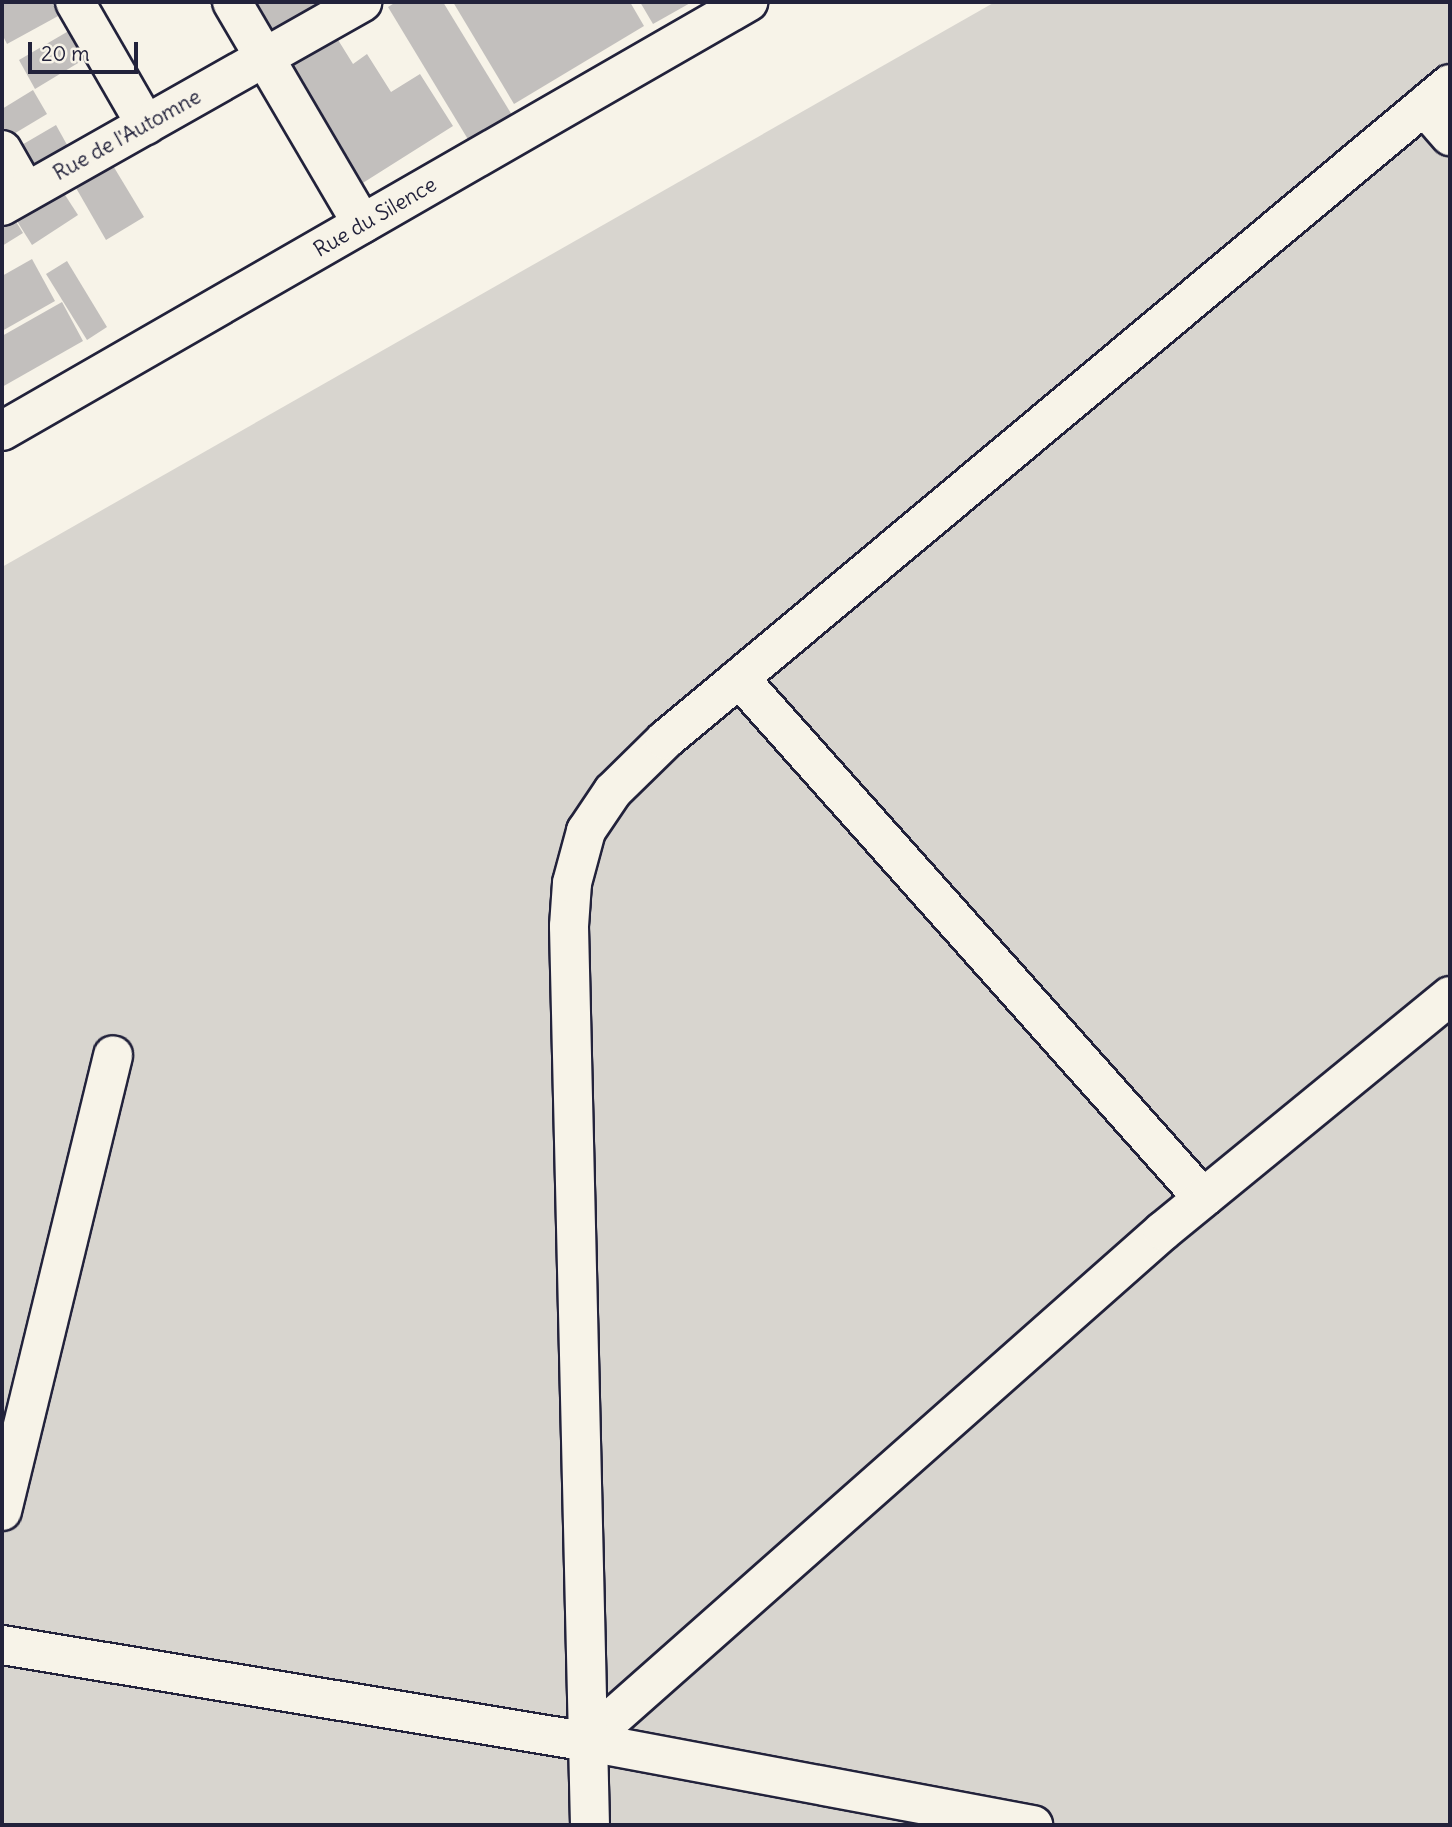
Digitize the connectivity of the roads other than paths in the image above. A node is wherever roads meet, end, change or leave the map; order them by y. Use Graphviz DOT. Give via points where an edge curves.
graph roads {
  1 [pos="75,2"];
  2 [pos="232,2"];
  3 [pos="362,2"];
  4 [pos="731,6"];
  5 [pos="263,57"];
  6 [pos="1437,95"];
  7 [pos="146,125"];
  8 [pos="1450,136"];
  9 [pos="2,149"];
  10 [pos="14,199"];
  11 [pos="362,224"];
  12 [pos="2,432"];
  13 [pos="739,678"];
  14 [pos="1450,996"];
  15 [pos="113,1055"];
  16 [pos="1203,1198"];
  17 [pos="2,1511"];
  18 [pos="2,1645"];
  19 [pos="590,1740"];
  20 [pos="590,1825"];
  21 [pos="1033,1825"];
  1 -- 7 [label="street"];
  2 -- 5 [label="street"];
  3 -- 5 [label="street, Rue de l'Automne"];
  4 -- 11 [label="street, Rue du Silence"];
  5 -- 7 [label="street, Rue de l'Automne"];
  5 -- 11 [label="street"];
  6 -- 8 [label="street"];
  6 -- 13 [label="street"];
  7 -- 10 [label="street, Rue de l'Automne"];
  9 -- 10 [label="street"];
  11 -- 12 [label="street, Rue du Silence"];
  13 -- 16 [label="street"];
  13 -- 19 [label="street" via="613,791 586,831 572,883 569,926"];
  14 -- 16 [label="street"];
  15 -- 17 [label="street"];
  16 -- 19 [label="street"];
  18 -- 19 [label="street"];
  19 -- 20 [label="street"];
  19 -- 21 [label="street"];
}
